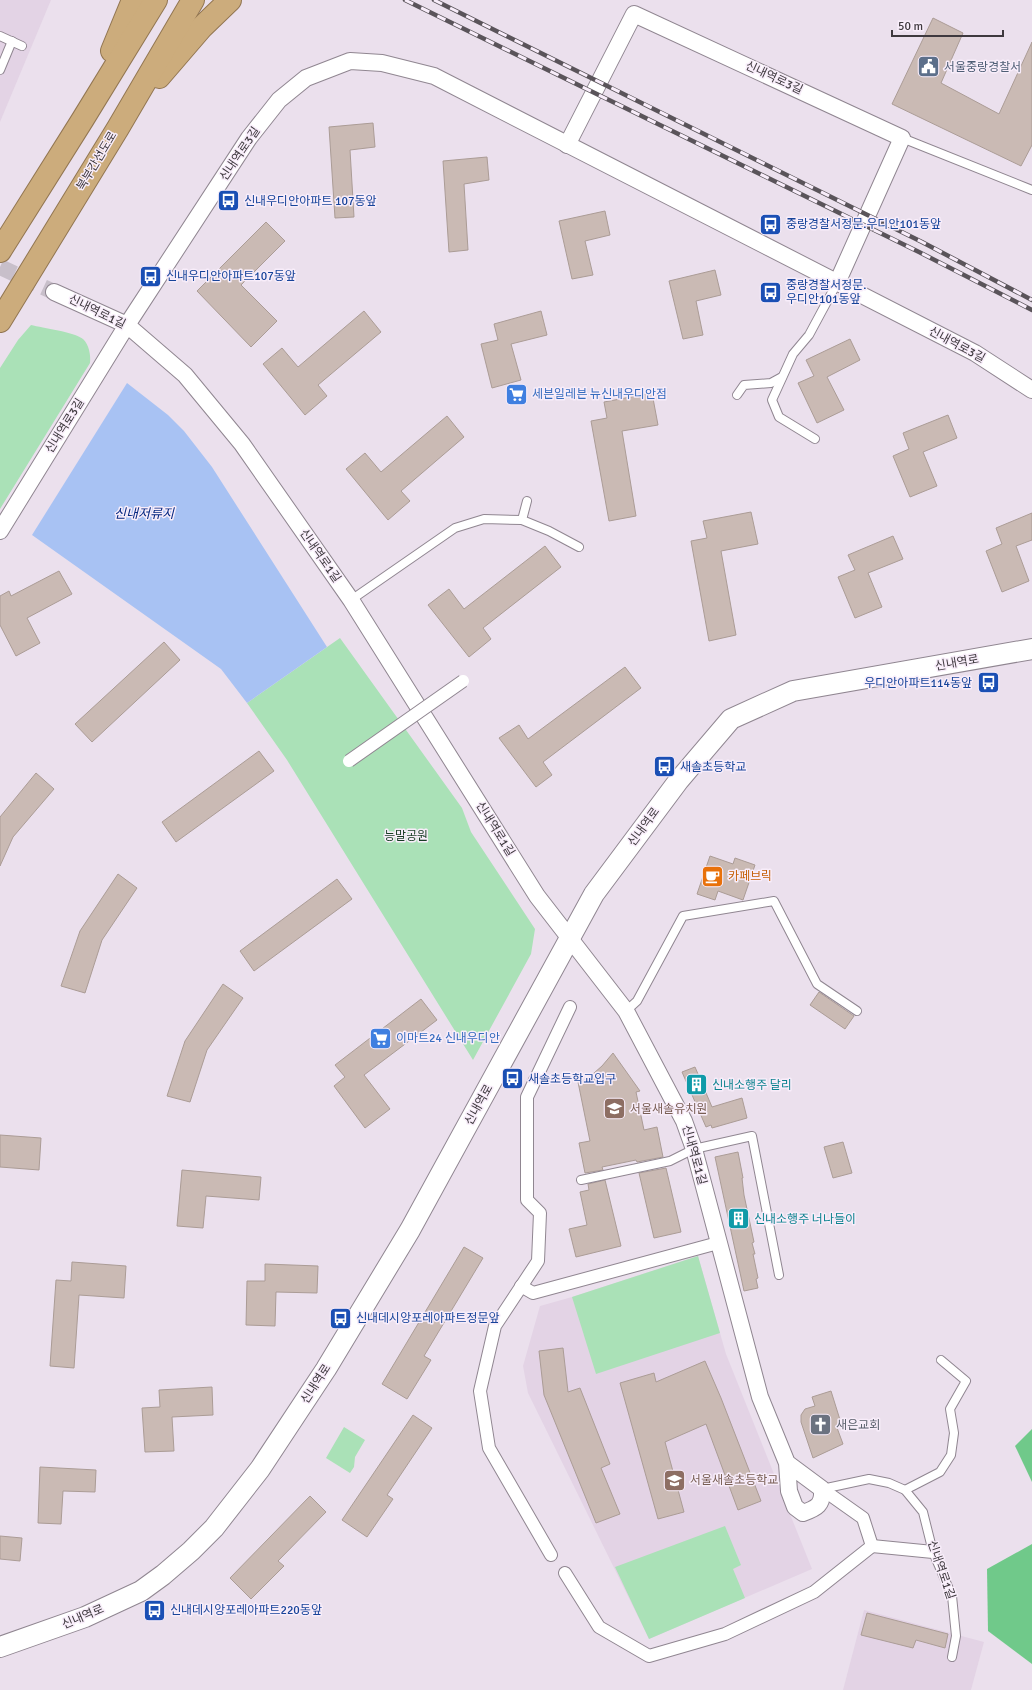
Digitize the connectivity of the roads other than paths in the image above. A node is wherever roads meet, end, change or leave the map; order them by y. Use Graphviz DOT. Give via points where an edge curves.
graph roads {
  1 [pos="133,0"];
  2 [pos="156,0"];
  3 [pos="192,0"];
  4 [pos="230,0"];
  5 [pos="0,36"];
  6 [pos="12,41"];
  7 [pos="22,46"];
  8 [pos="0,70"];
  9 [pos="83,119"];
  10 [pos="118,128"];
  11 [pos="902,138"];
  12 [pos="567,145"];
  13 [pos="1032,190"];
  14 [pos="0,251"];
  15 [pos="837,283"];
  16 [pos="54,292"];
  17 [pos="0,321"];
  18 [pos="127,325"];
  19 [pos="782,377"];
  20 [pos="1032,390"];
  21 [pos="737,395"];
  22 [pos="815,439"];
  23 [pos="527,501"];
  24 [pos="522,520"];
  25 [pos="4,525"];
  26 [pos="579,547"];
  27 [pos="351,600"];
  28 [pos="1032,649"];
  29 [pos="463,681"];
  30 [pos="349,761"];
  31 [pos="570,940"];
  32 [pos="570,1007"];
  33 [pos="626,1011"];
  34 [pos="857,1011"];
  35 [pos="694,1149"];
  36 [pos="581,1180"];
  37 [pos="718,1243"];
  38 [pos="779,1275"];
  39 [pos="521,1286"];
  40 [pos="941,1360"];
  41 [pos="787,1463"];
  42 [pos="822,1489"];
  43 [pos="905,1490"];
  44 [pos="872,1546"];
  45 [pos="933,1552"];
  46 [pos="551,1555"];
  47 [pos="565,1573"];
  48 [pos="0,1646"];
  49 [pos="952,1657"];
  1 -- 9 [label="highway"];
  2 -- 9 [label="highway"];
  3 -- 10 [label="highway, 북부간선도로"];
  4 -- 10 [label="highway" via="202,27"];
  5 -- 6 [label="lane"];
  6 -- 7 [label="lane"];
  6 -- 8 [label="lane"];
  9 -- 14 [label="highway"];
  10 -- 17 [label="highway, 북부간선도로"];
  11 -- 12 [label="street, 신내역로3길" via="634,14"];
  11 -- 13 [label="lane"];
  11 -- 15 [label="street"];
  12 -- 15 [label="street, 신내역로3길"];
  12 -- 18 [label="street, 신내역로3길" via="434,76 382,63 350,61 306,78 279,100 249,138"];
  15 -- 19 [label="lane" via="809,334 793,354"];
  15 -- 20 [label="street, 신내역로3길" via="975,353"];
  16 -- 18 [label="street, 신내역로1길"];
  18 -- 25 [label="street, 신내역로3길"];
  18 -- 27 [label="street, 신내역로1길" via="185,375 237,438"];
  19 -- 21 [label="lane" via="771,383 744,385"];
  19 -- 22 [label="lane" via="772,400 779,417"];
  23 -- 24 [label="lane"];
  24 -- 26 [label="lane"];
  24 -- 27 [label="lane" via="484,519 455,528"];
  27 -- 31 [label="street, 신내역로1길" via="537,896"];
  28 -- 31 [label="street, 신내역로" via="793,692 731,719 679,780 594,894"];
  29 -- 30 [label="street, bridge"];
  31 -- 33 [label="street, 신내역로1길"];
  31 -- 48 [label="street, 신내역로" via="410,1230 326,1369 260,1469 214,1528 169,1570 141,1591 85,1617"];
  32 -- 39 [label="street" via="527,1097 527,1200 540,1213 538,1262"];
  33 -- 34 [label="lane" via="637,1001 683,916 774,901 817,984"];
  33 -- 35 [label="street, 신내역로1길" via="684,1121"];
  35 -- 36 [label="lane" via="670,1161"];
  35 -- 37 [label="street, 신내역로1길"];
  35 -- 38 [label="lane" via="752,1136"];
  37 -- 39 [label="street" via="533,1293"];
  37 -- 41 [label="street, 신내역로1길" via="760,1397"];
  39 -- 46 [label="street" via="495,1326 480,1391 488,1448"];
  40 -- 43 [label="lane" via="966,1381 950,1409 954,1433 951,1455 940,1472"];
  41 -- 42 [label="street"];
  41 -- 42 [label="street, 신내역로1길" via="789,1491 795,1507 803,1513 816,1508 822,1498"];
  42 -- 43 [label="lane, 신내역로1길" via="869,1480 889,1483"];
  42 -- 44 [label="street" via="863,1518"];
  43 -- 45 [label="lane, 신내역로1길" via="923,1512"];
  44 -- 45 [label="street"];
  44 -- 47 [label="street" via="814,1592 725,1634 649,1656 599,1627"];
  45 -- 49 [label="lane, 신내역로1길" via="952,1596 956,1636"];
}
